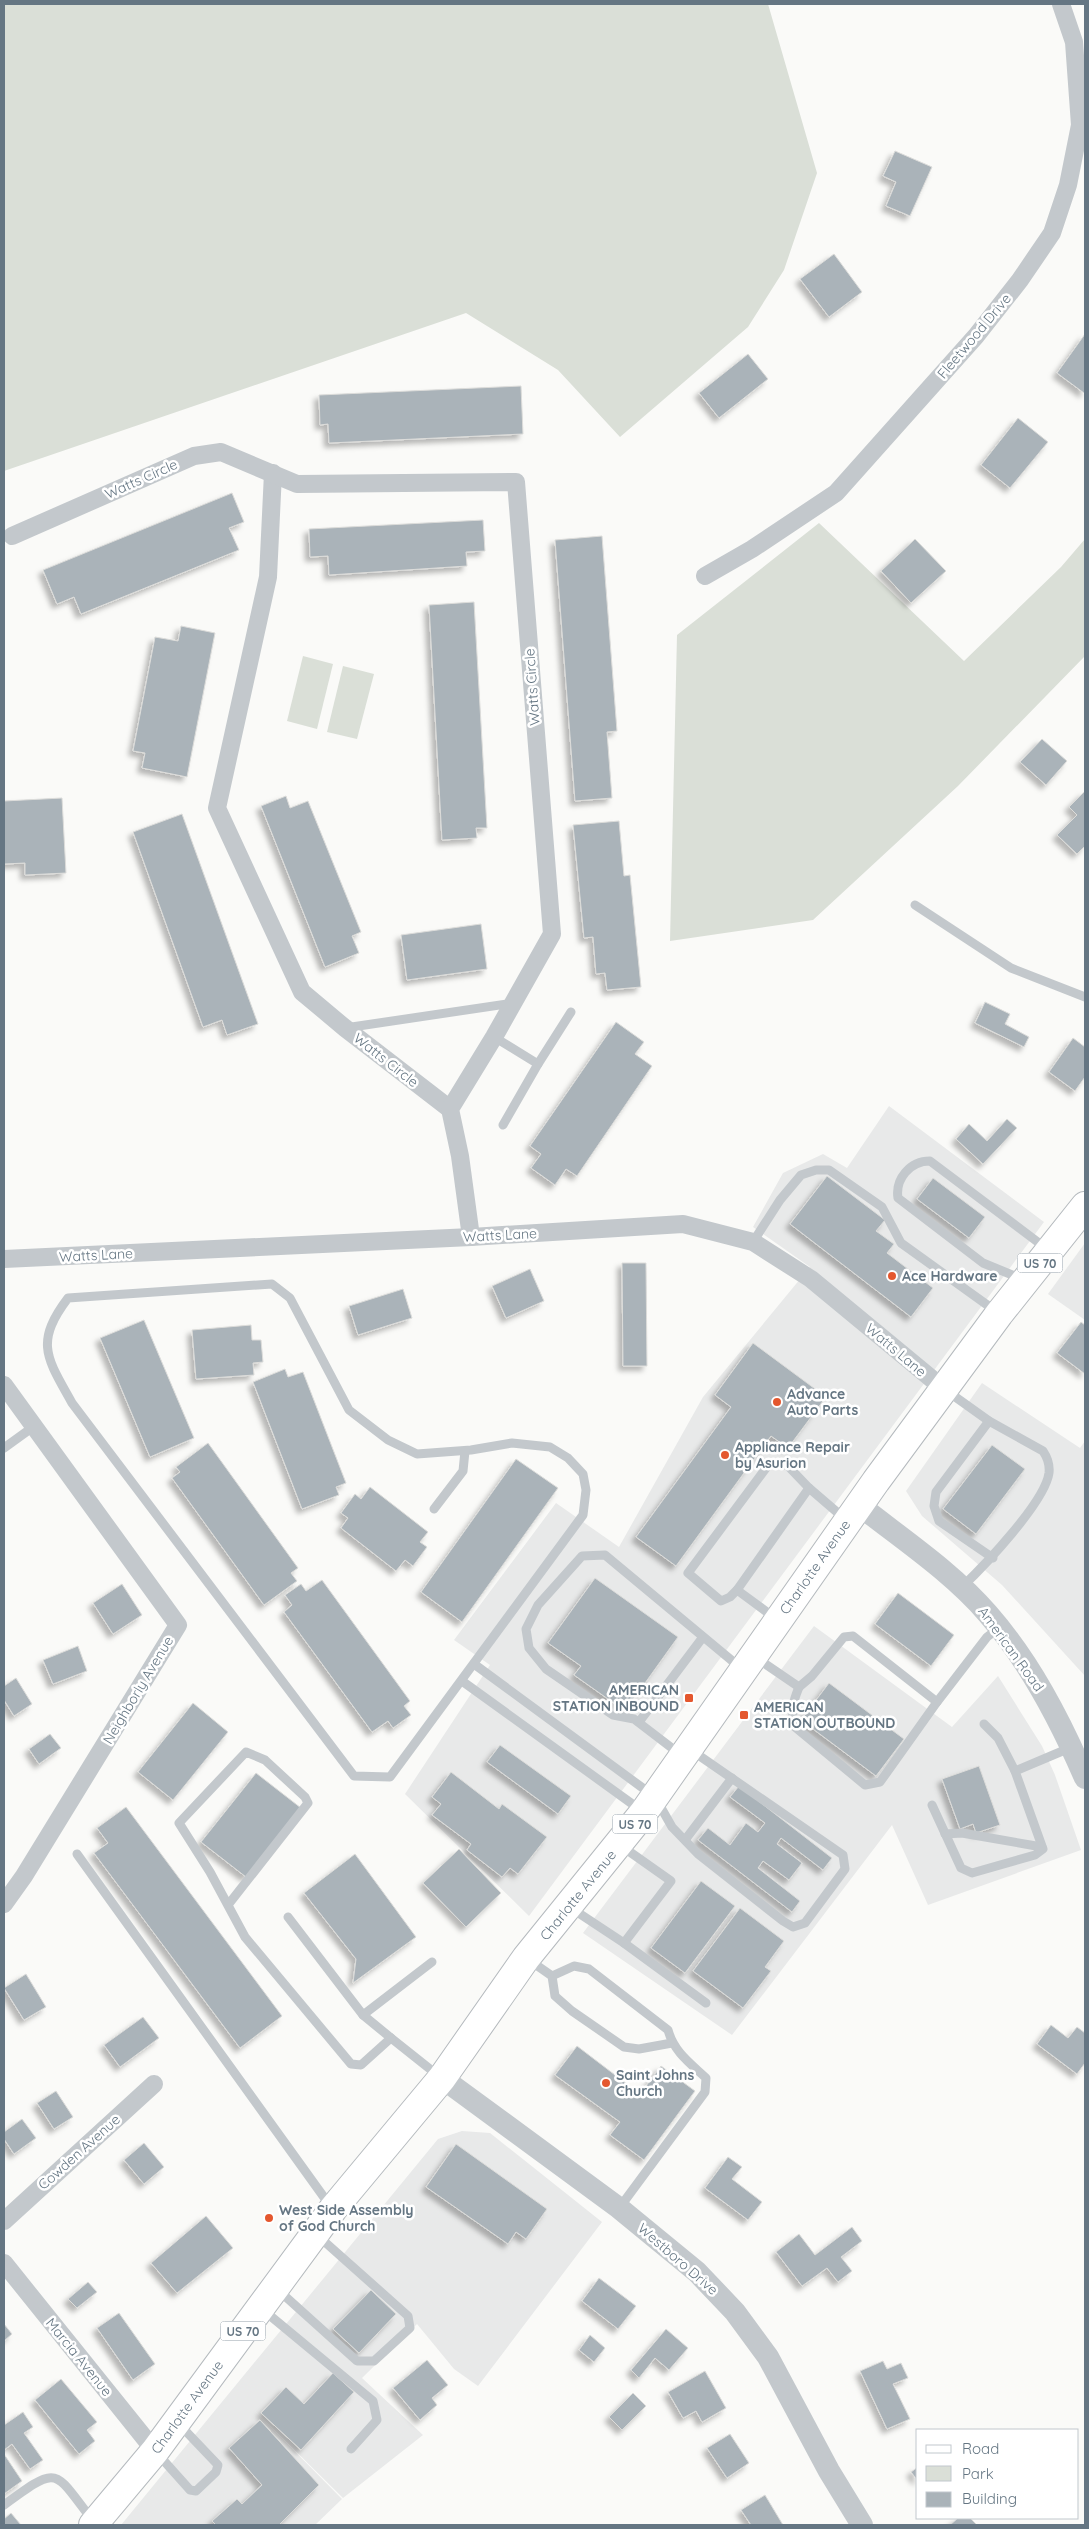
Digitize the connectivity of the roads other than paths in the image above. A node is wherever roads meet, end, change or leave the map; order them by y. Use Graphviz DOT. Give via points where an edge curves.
graph roads {
  1 [pos="1061,4"];
  2 [pos="273,473"];
  3 [pos="12,536"];
  4 [pos="705,576"];
  5 [pos="915,905"];
  6 [pos="1085,997"];
  7 [pos="513,1003"];
  8 [pos="571,1012"];
  9 [pos="345,1028"];
  10 [pos="494,1037"];
  11 [pos="538,1064"];
  12 [pos="450,1109"];
  13 [pos="503,1124"];
  14 [pos="1085,1206"];
  15 [pos="471,1237"];
  16 [pos="753,1242"];
  17 [pos="1050,1251"];
  18 [pos="4,1259"];
  19 [pos="1026,1280"];
  20 [pos="999,1314"];
  21 [pos="4,1385"];
  22 [pos="944,1389"];
  23 [pos="989,1421"];
  24 [pos="33,1427"];
  25 [pos="4,1448"];
  26 [pos="465,1451"];
  27 [pos="809,1488"];
  28 [pos="434,1509"];
  29 [pos="854,1513"];
  30 [pos="993,1558"];
  31 [pos="962,1588"];
  32 [pos="737,1590"];
  33 [pos="778,1620"];
  34 [pos="999,1628"];
  35 [pos="703,1637"];
  36 [pos="748,1663"];
  37 [pos="474,1664"];
  38 [pos="462,1680"];
  39 [pos="799,1687"];
  40 [pos="937,1702"];
  41 [pos="639,1722"];
  42 [pos="984,1724"];
  43 [pos="1072,1747"];
  44 [pos="686,1752"];
  45 [pos="1015,1771"];
  46 [pos="732,1778"];
  47 [pos="1085,1778"];
  48 [pos="649,1805"];
  49 [pos="932,1805"];
  50 [pos="946,1834"];
  51 [pos="686,1840"];
  52 [pos="618,1844"];
  53 [pos="1042,1847"];
  54 [pos="77,1854"];
  55 [pos="4,1904"];
  56 [pos="228,1905"];
  57 [pos="568,1906"];
  58 [pos="288,1917"];
  59 [pos="624,1943"];
  60 [pos="526,1958"];
  61 [pos="432,1962"];
  62 [pos="552,1976"];
  63 [pos="706,2003"];
  64 [pos="363,2015"];
  65 [pos="391,2038"];
  66 [pos="672,2043"];
  67 [pos="442,2078"];
  68 [pos="154,2084"];
  69 [pos="619,2208"];
  70 [pos="333,2209"];
  71 [pos="4,2221"];
  72 [pos="315,2233"];
  73 [pos="4,2263"];
  74 [pos="268,2297"];
  75 [pos="176,2422"];
  76 [pos="351,2449"];
  77 [pos="155,2451"];
  78 [pos="4,2505"];
  79 [pos="94,2524"];
  80 [pos="862,2525"];
  1 -- 4 [label="street, Fleetwood Drive" via="1074,42 1080,125 1068,184 1052,233 976,336 836,493"];
  2 -- 3 [label="street, Watts Circle" via="221,452 194,456"];
  2 -- 7 [label="street, Watts Circle" via="297,484 516,482 552,934"];
  2 -- 9 [label="street, Watts Circle" via="268,577 217,808 302,992"];
  5 -- 6 [label="lane" via="1011,968"];
  7 -- 9 [label="lane"];
  7 -- 10 [label="street, Watts Circle"];
  8 -- 11 [label="lane"];
  9 -- 12 [label="street, Watts Circle"];
  10 -- 11 [label="lane"];
  10 -- 12 [label="street, Watts Circle"];
  11 -- 13 [label="lane"];
  12 -- 15 [label="street"];
  14 -- 17 [label="main road, Charlotte Avenue / US 70"];
  15 -- 16 [label="street, Watts Lane" via="683,1224"];
  15 -- 18 [label="street, Watts Lane"];
  16 -- 20 [label="lane" via="780,1200 801,1175 829,1170 882,1207 901,1243"];
  16 -- 22 [label="street, Watts Lane" via="811,1279"];
  17 -- 19 [label="main road, Charlotte Avenue / US 70"];
  17 -- 19 [label="lane" via="930,1161 912,1166 899,1180 898,1198 983,1263"];
  19 -- 20 [label="main road, Charlotte Avenue / US 70"];
  20 -- 22 [label="main road, Charlotte Avenue / US 70"];
  21 -- 24 [label="street, Neighborly Avenue"];
  22 -- 23 [label="lane"];
  22 -- 29 [label="main road, Charlotte Avenue / US 70"];
  23 -- 30 [label="lane" via="936,1492 934,1506 939,1521"];
  23 -- 30 [label="lane" via="1043,1451 1048,1459 1049,1473 1041,1492"];
  24 -- 25 [label="lane"];
  24 -- 55 [label="street, Neighborly Avenue" via="178,1625"];
  26 -- 28 [label="lane" via="462,1471"];
  26 -- 37 [label="lane" via="512,1443 550,1447 568,1458 583,1474 586,1490 583,1515"];
  26 -- 38 [label="lane" via="417,1454 388,1440 349,1410 290,1298 272,1284 68,1298 54,1316 46,1344 48,1360 72,1403 354,1776 390,1777"];
  27 -- 29 [label="lane"];
  27 -- 32 [label="lane"];
  27 -- 32 [label="lane" via="787,1465 769,1464 688,1573 721,1601"];
  29 -- 31 [label="street, American Road"];
  29 -- 33 [label="main road, Charlotte Avenue / US 70"];
  30 -- 31 [label="lane"];
  31 -- 34 [label="street, American Road"];
  32 -- 33 [label="lane"];
  33 -- 36 [label="main road, Charlotte Avenue / US 70"];
  34 -- 40 [label="lane" via="987,1637"];
  34 -- 43 [label="street, American Road" via="1058,1717"];
  35 -- 36 [label="lane"];
  35 -- 41 [label="lane"];
  35 -- 41 [label="lane" via="605,1555 582,1556 538,1605 526,1629 529,1648 546,1669 613,1716"];
  36 -- 39 [label="lane"];
  36 -- 44 [label="main road, Charlotte Avenue / US 70"];
  37 -- 38 [label="lane"];
  37 -- 48 [label="lane"];
  38 -- 48 [label="lane"];
  39 -- 40 [label="lane" via="844,1637 853,1636"];
  39 -- 40 [label="lane" via="791,1714 795,1727 865,1784 880,1782"];
  41 -- 44 [label="lane"];
  42 -- 45 [label="lane" via="998,1738"];
  43 -- 45 [label="lane"];
  43 -- 47 [label="street, American Road"];
  44 -- 46 [label="lane"];
  44 -- 48 [label="main road, Charlotte Avenue / US 70"];
  45 -- 53 [label="lane"];
  46 -- 51 [label="lane"];
  46 -- 51 [label="lane" via="843,1855 845,1869 805,1923 793,1926 783,1921 698,1854"];
  48 -- 51 [label="lane"];
  48 -- 52 [label="main road, Charlotte Avenue / US 70"];
  49 -- 50 [label="lane"];
  50 -- 53 [label="lane"];
  50 -- 53 [label="lane" via="961,1868 972,1873 1035,1855 1043,1850"];
  52 -- 57 [label="main road, Charlotte Avenue / US 70"];
  52 -- 59 [label="lane" via="671,1881"];
  54 -- 70 [label="lane"];
  56 -- 56 [label="lane" via="179,1824 246,1752 265,1760 308,1803"];
  56 -- 65 [label="lane" via="245,1937 351,2064 361,2065"];
  57 -- 59 [label="lane"];
  57 -- 60 [label="main road, Charlotte Avenue / US 70"];
  58 -- 64 [label="lane"];
  59 -- 63 [label="lane"];
  60 -- 62 [label="lane"];
  60 -- 67 [label="main road, Charlotte Avenue / US 70"];
  61 -- 64 [label="lane"];
  62 -- 66 [label="lane" via="574,1966 589,1969 668,2030"];
  62 -- 66 [label="lane" via="556,1996 624,2047 639,2049"];
  64 -- 65 [label="lane"];
  65 -- 67 [label="lane"];
  66 -- 69 [label="lane" via="706,2078 705,2092"];
  67 -- 69 [label="street, Westboro Drive"];
  67 -- 70 [label="main road, Charlotte Avenue / US 70"];
  68 -- 71 [label="street, Cowden Avenue"];
  69 -- 80 [label="street, Westboro Drive" via="697,2272 735,2312 768,2357"];
  70 -- 72 [label="main road, Charlotte Avenue / US 70"];
  72 -- 74 [label="main road, Charlotte Avenue / US 70"];
  72 -- 74 [label="lane" via="408,2316 410,2328 374,2362 358,2361"];
  73 -- 77 [label="street, Marcia Avenue"];
  74 -- 75 [label="main road, Charlotte Avenue / US 70"];
  74 -- 76 [label="lane" via="373,2401 377,2420"];
  75 -- 77 [label="main road, Charlotte Avenue / US 70"];
  75 -- 77 [label="lane" via="218,2465 216,2472 196,2491 190,2490"];
  77 -- 79 [label="main road, Charlotte Avenue / US 70"];
  78 -- 79 [label="lane" via="40,2480 52,2476 61,2480"];
}
